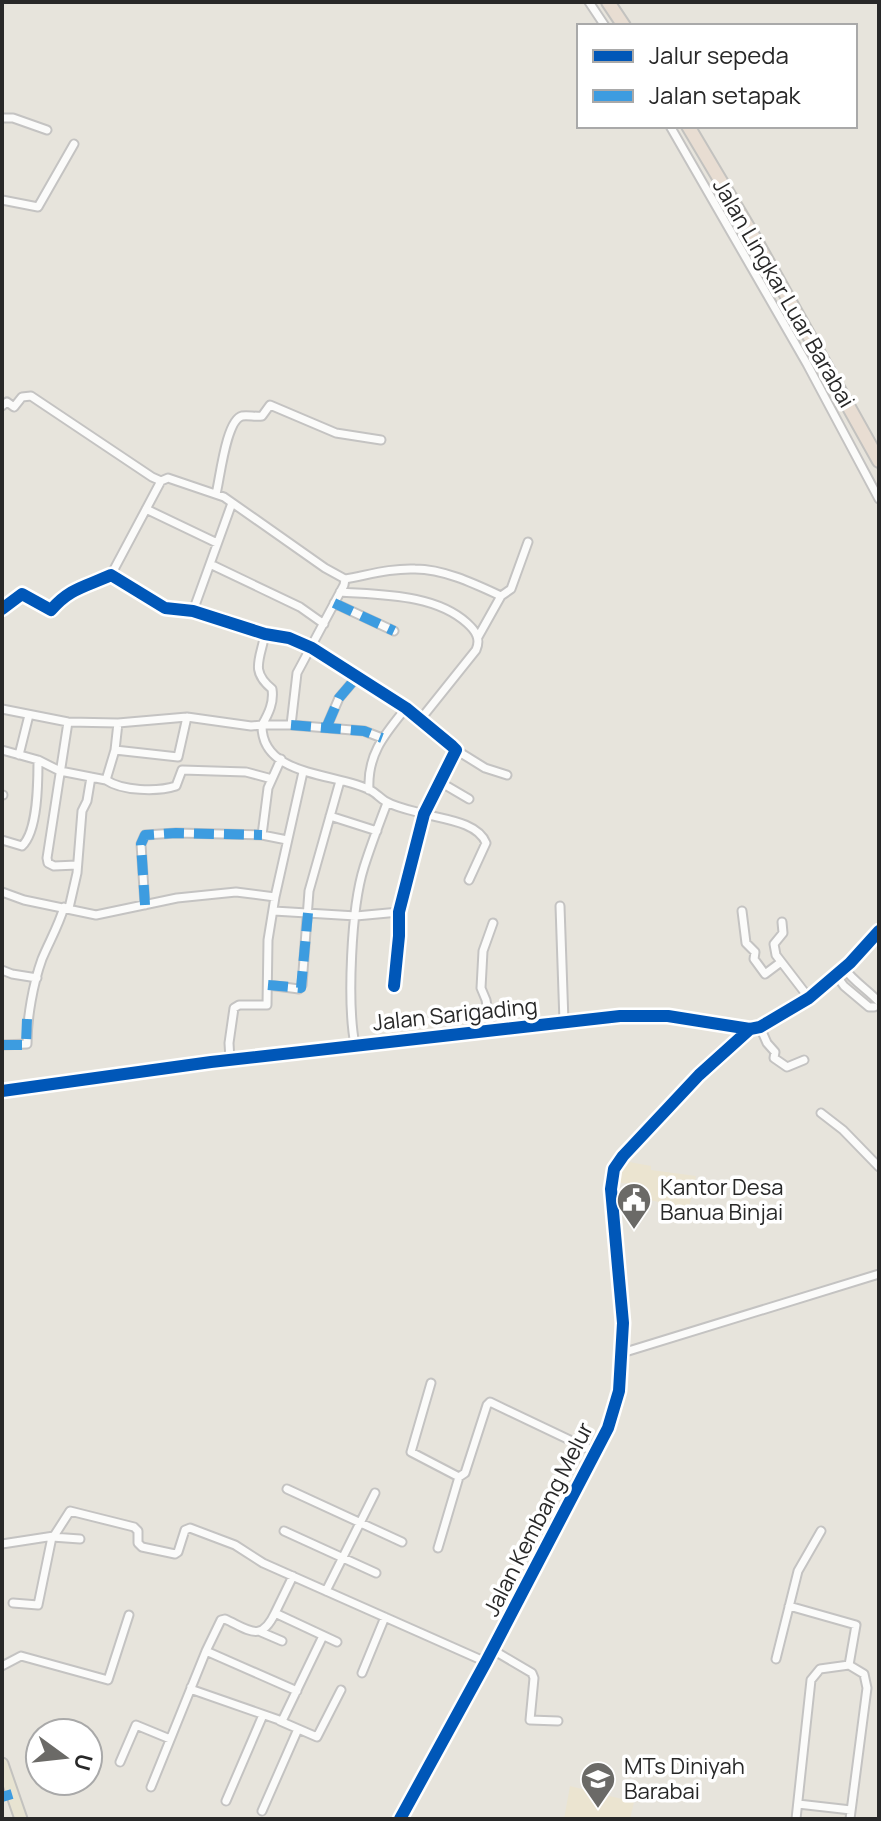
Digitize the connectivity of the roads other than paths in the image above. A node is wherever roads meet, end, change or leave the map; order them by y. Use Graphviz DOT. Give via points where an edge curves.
graph roads {
  1 [pos="589,2"];
  2 [pos="608,2"];
  3 [pos="604,24"];
  4 [pos="623,24"];
  5 [pos="2,118"];
  6 [pos="671,128"];
  7 [pos="689,128"];
  8 [pos="47,130"];
  9 [pos="74,144"];
  10 [pos="2,200"];
  11 [pos="2,406"];
  12 [pos="381,440"];
  13 [pos="879,461"];
  14 [pos="161,481"];
  15 [pos="216,494"];
  16 [pos="879,499"];
  17 [pos="232,503"];
  18 [pos="146,509"];
  19 [pos="528,542"];
  20 [pos="217,543"];
  21 [pos="210,564"];
  22 [pos="111,575"];
  23 [pos="345,579"];
  24 [pos="340,592"];
  25 [pos="501,596"];
  26 [pos="334,603"];
  27 [pos="2,609"];
  28 [pos="193,611"];
  29 [pos="324,624"];
  30 [pos="394,631"];
  31 [pos="265,634"];
  32 [pos="478,637"];
  33 [pos="312,648"];
  34 [pos="356,678"];
  35 [pos="406,708"];
  36 [pos="2,709"];
  37 [pos="29,715"];
  38 [pos="187,717"];
  39 [pos="420,720"];
  40 [pos="68,722"];
  41 [pos="118,723"];
  42 [pos="262,725"];
  43 [pos="291,725"];
  44 [pos="327,726"];
  45 [pos="382,738"];
  46 [pos="2,750"];
  47 [pos="115,750"];
  48 [pos="456,750"];
  49 [pos="19,755"];
  50 [pos="281,759"];
  51 [pos="38,760"];
  52 [pos="60,771"];
  53 [pos="303,772"];
  54 [pos="507,775"];
  55 [pos="91,777"];
  56 [pos="272,779"];
  57 [pos="106,780"];
  58 [pos="340,781"];
  59 [pos="440,782"];
  60 [pos="369,790"];
  61 [pos="469,799"];
  62 [pos="387,803"];
  63 [pos="424,814"];
  64 [pos="330,816"];
  65 [pos="377,831"];
  66 [pos="262,835"];
  67 [pos="2,840"];
  68 [pos="287,840"];
  69 [pos="77,865"];
  70 [pos="469,880"];
  71 [pos="2,892"];
  72 [pos="275,897"];
  73 [pos="145,905"];
  74 [pos="560,906"];
  75 [pos="66,908"];
  76 [pos="274,911"];
  77 [pos="742,911"];
  78 [pos="399,912"];
  79 [pos="308,913"];
  80 [pos="356,916"];
  81 [pos="782,922"];
  82 [pos="493,923"];
  83 [pos="879,931"];
  84 [pos="781,962"];
  85 [pos="2,970"];
  86 [pos="840,971"];
  87 [pos="37,978"];
  88 [pos="268,985"];
  89 [pos="394,986"];
  90 [pos="809,998"];
  91 [pos="877,1004"];
  92 [pos="564,1022"];
  93 [pos="755,1028"];
  94 [pos="491,1029"];
  95 [pos="2,1045"];
  96 [pos="355,1045"];
  97 [pos="230,1060"];
  98 [pos="804,1060"];
  99 [pos="2,1091"];
  100 [pos="821,1113"];
  101 [pos="879,1167"];
  102 [pos="879,1274"];
  103 [pos="622,1353"];
  104 [pos="431,1383"];
  105 [pos="597,1453"];
  106 [pos="459,1477"];
  107 [pos="287,1489"];
  108 [pos="375,1493"];
  109 [pos="359,1523"];
  110 [pos="284,1531"];
  111 [pos="821,1531"];
  112 [pos="52,1537"];
  113 [pos="80,1539"];
  114 [pos="402,1542"];
  115 [pos="2,1544"];
  116 [pos="438,1548"];
  117 [pos="344,1556"];
  118 [pos="376,1573"];
  119 [pos="293,1576"];
  120 [pos="326,1591"];
  121 [pos="13,1603"];
  122 [pos="789,1606"];
  123 [pos="275,1613"];
  124 [pos="129,1615"];
  125 [pos="385,1617"];
  126 [pos="261,1632"];
  127 [pos="323,1636"];
  128 [pos="282,1641"];
  129 [pos="337,1642"];
  130 [pos="493,1650"];
  131 [pos="206,1651"];
  132 [pos="776,1659"];
  133 [pos="486,1662"];
  134 [pos="849,1665"];
  135 [pos="2,1666"];
  136 [pos="362,1673"];
  137 [pos="108,1680"];
  138 [pos="119,1683"];
  139 [pos="191,1687"];
  140 [pos="341,1690"];
  141 [pos="297,1691"];
  142 [pos="263,1715"];
  143 [pos="140,1716"];
  144 [pos="280,1721"];
  145 [pos="558,1721"];
  146 [pos="136,1725"];
  147 [pos="298,1729"];
  148 [pos="170,1739"];
  149 [pos="120,1762"];
  150 [pos="3,1768"];
  151 [pos="151,1787"];
  152 [pos="7,1796"];
  153 [pos="226,1801"];
  154 [pos="798,1804"];
  155 [pos="262,1811"];
  156 [pos="851,1814"];
  157 [pos="21,1819"];
  158 [pos="400,1819"];
  159 [pos="796,1819"];
  1 -- 3 [label="street"];
  2 -- 4 [label="highway"];
  5 -- 8 [label="street"];
  6 -- 16 [label="street"];
  7 -- 13 [label="highway, Jalan Lingkar Luar Barabai"];
  9 -- 10 [label="street" via="38,207"];
  11 -- 14 [label="street" via="7,402 14,407 22,397 31,396"];
  12 -- 15 [label="street" via="336,433 270,405 262,416 242,416 234,422"];
  14 -- 15 [label="street" via="168,478"];
  14 -- 18 [label="street"];
  15 -- 17 [label="street"];
  17 -- 20 [label="street"];
  17 -- 23 [label="street"];
  18 -- 20 [label="street"];
  18 -- 22 [label="street"];
  19 -- 25 [label="street" via="511,589"];
  20 -- 21 [label="street"];
  21 -- 28 [label="street"];
  21 -- 29 [label="street"];
  22 -- 27 [label="street" via="60,597 51,610 22,594"];
  22 -- 28 [label="street" via="158,606"];
  23 -- 24 [label="street"];
  23 -- 25 [label="street" via="418,569"];
  24 -- 26 [label="street"];
  24 -- 32 [label="street" via="391,596 454,612"];
  25 -- 32 [label="street"];
  26 -- 29 [label="street"];
  26 -- 30 [label="street"];
  28 -- 31 [label="street"];
  29 -- 33 [label="street"];
  31 -- 33 [label="street"];
  31 -- 42 [label="street" via="258,673 273,695"];
  32 -- 39 [label="street" via="476,650"];
  33 -- 34 [label="street"];
  33 -- 43 [label="street" via="297,673"];
  34 -- 35 [label="street"];
  34 -- 44 [label="street" via="339,698"];
  35 -- 39 [label="street"];
  35 -- 45 [label="street"];
  36 -- 37 [label="street"];
  37 -- 40 [label="street"];
  37 -- 49 [label="street"];
  38 -- 41 [label="street"];
  38 -- 42 [label="street"];
  38 -- 47 [label="street" via="178,757"];
  39 -- 48 [label="street"];
  40 -- 41 [label="street"];
  40 -- 52 [label="street"];
  41 -- 47 [label="street"];
  42 -- 43 [label="street"];
  42 -- 50 [label="street" via="265,743"];
  43 -- 44 [label="street"];
  44 -- 45 [label="street"];
  45 -- 60 [label="street" via="372,756"];
  46 -- 49 [label="street"];
  47 -- 57 [label="street"];
  48 -- 54 [label="street"];
  48 -- 59 [label="street"];
  49 -- 51 [label="street"];
  50 -- 53 [label="street"];
  50 -- 56 [label="street"];
  51 -- 52 [label="street"];
  51 -- 67 [label="street" via="28,838 22,846"];
  52 -- 55 [label="street"];
  52 -- 69 [label="street" via="47,858 54,866"];
  53 -- 58 [label="street"];
  53 -- 68 [label="street"];
  55 -- 57 [label="street"];
  55 -- 69 [label="street"];
  56 -- 57 [label="street" via="246,772 182,770 176,786 157,790"];
  56 -- 66 [label="street"];
  58 -- 60 [label="street"];
  58 -- 64 [label="street"];
  59 -- 61 [label="street"];
  59 -- 63 [label="street"];
  60 -- 62 [label="street"];
  62 -- 63 [label="street"];
  62 -- 65 [label="street"];
  63 -- 70 [label="street" via="468,827 486,840"];
  63 -- 78 [label="street"];
  64 -- 65 [label="street"];
  64 -- 79 [label="street"];
  65 -- 80 [label="street"];
  66 -- 68 [label="street"];
  66 -- 73 [label="street" via="145,835"];
  68 -- 72 [label="street"];
  69 -- 75 [label="street"];
  71 -- 75 [label="street"];
  72 -- 73 [label="street" via="236,892"];
  72 -- 76 [label="street"];
  73 -- 75 [label="street" via="96,915"];
  74 -- 92 [label="street"];
  75 -- 87 [label="street"];
  76 -- 79 [label="street"];
  76 -- 88 [label="street"];
  77 -- 84 [label="street" via="746,943 765,974"];
  78 -- 80 [label="street"];
  78 -- 89 [label="street"];
  79 -- 80 [label="street"];
  79 -- 88 [label="street" via="301,988"];
  80 -- 96 [label="street"];
  81 -- 84 [label="street" via="783,933 774,944"];
  82 -- 94 [label="street" via="483,951 481,988"];
  83 -- 86 [label="street"];
  84 -- 90 [label="street"];
  85 -- 87 [label="street"];
  86 -- 90 [label="street"];
  86 -- 91 [label="street" via="862,985"];
  87 -- 95 [label="street" via="27,1044"];
  88 -- 97 [label="street" via="265,1006 234,1008"];
  90 -- 93 [label="street"];
  92 -- 93 [label="street, Jalan Sarigading" via="668,1016"];
  92 -- 94 [label="street, Jalan Sarigading"];
  93 -- 98 [label="street" via="775,1052 774,1058 787,1067"];
  93 -- 103 [label="street, Jalan Kembang Melur" via="699,1075 614,1169"];
  94 -- 96 [label="street, Jalan Sarigading"];
  96 -- 97 [label="street, Jalan Sarigading"];
  97 -- 99 [label="street, Jalan Sarigading"];
  100 -- 101 [label="street"];
  102 -- 103 [label="street"];
  103 -- 105 [label="street, Jalan Kembang Melur" via="619,1391"];
  104 -- 106 [label="street" via="411,1452"];
  105 -- 106 [label="street" via="490,1402 465,1473"];
  105 -- 130 [label="street, Jalan Kembang Melur"];
  106 -- 116 [label="street"];
  107 -- 109 [label="street"];
  108 -- 109 [label="street"];
  109 -- 114 [label="street"];
  109 -- 117 [label="street"];
  110 -- 117 [label="street"];
  111 -- 122 [label="street" via="798,1571"];
  112 -- 113 [label="street"];
  112 -- 115 [label="street"];
  112 -- 119 [label="street" via="73,1511 137,1528 143,1547 177,1554 190,1528"];
  112 -- 121 [label="street" via="38,1605"];
  117 -- 118 [label="street"];
  117 -- 120 [label="street"];
  119 -- 120 [label="street"];
  119 -- 123 [label="street"];
  120 -- 125 [label="street"];
  122 -- 132 [label="street"];
  122 -- 134 [label="street" via="856,1625"];
  123 -- 126 [label="street"];
  123 -- 127 [label="street"];
  124 -- 137 [label="street"];
  125 -- 133 [label="street"];
  125 -- 136 [label="street"];
  126 -- 128 [label="street"];
  126 -- 131 [label="street" via="223,1620"];
  127 -- 129 [label="street"];
  127 -- 141 [label="street"];
  130 -- 133 [label="street, Jalan Kembang Melur"];
  130 -- 145 [label="street" via="532,1673 530,1720"];
  131 -- 139 [label="street"];
  131 -- 141 [label="street"];
  133 -- 158 [label="street, Jalan Kembang Melur"];
  134 -- 154 [label="street" via="820,1669 811,1680"];
  134 -- 156 [label="street" via="864,1674 867,1688"];
  135 -- 137 [label="street" via="21,1656"];
  137 -- 138 [label="street"];
  139 -- 142 [label="street"];
  139 -- 148 [label="street"];
  140 -- 147 [label="street" via="317,1737"];
  141 -- 144 [label="street"];
  142 -- 144 [label="street"];
  142 -- 153 [label="street"];
  143 -- 146 [label="street"];
  144 -- 147 [label="street"];
  146 -- 148 [label="street"];
  146 -- 149 [label="street"];
  147 -- 155 [label="street"];
  148 -- 151 [label="street"];
  150 -- 152 [label="main road"];
  152 -- 157 [label="main road"];
  154 -- 156 [label="street"];
  154 -- 159 [label="street"];
}
